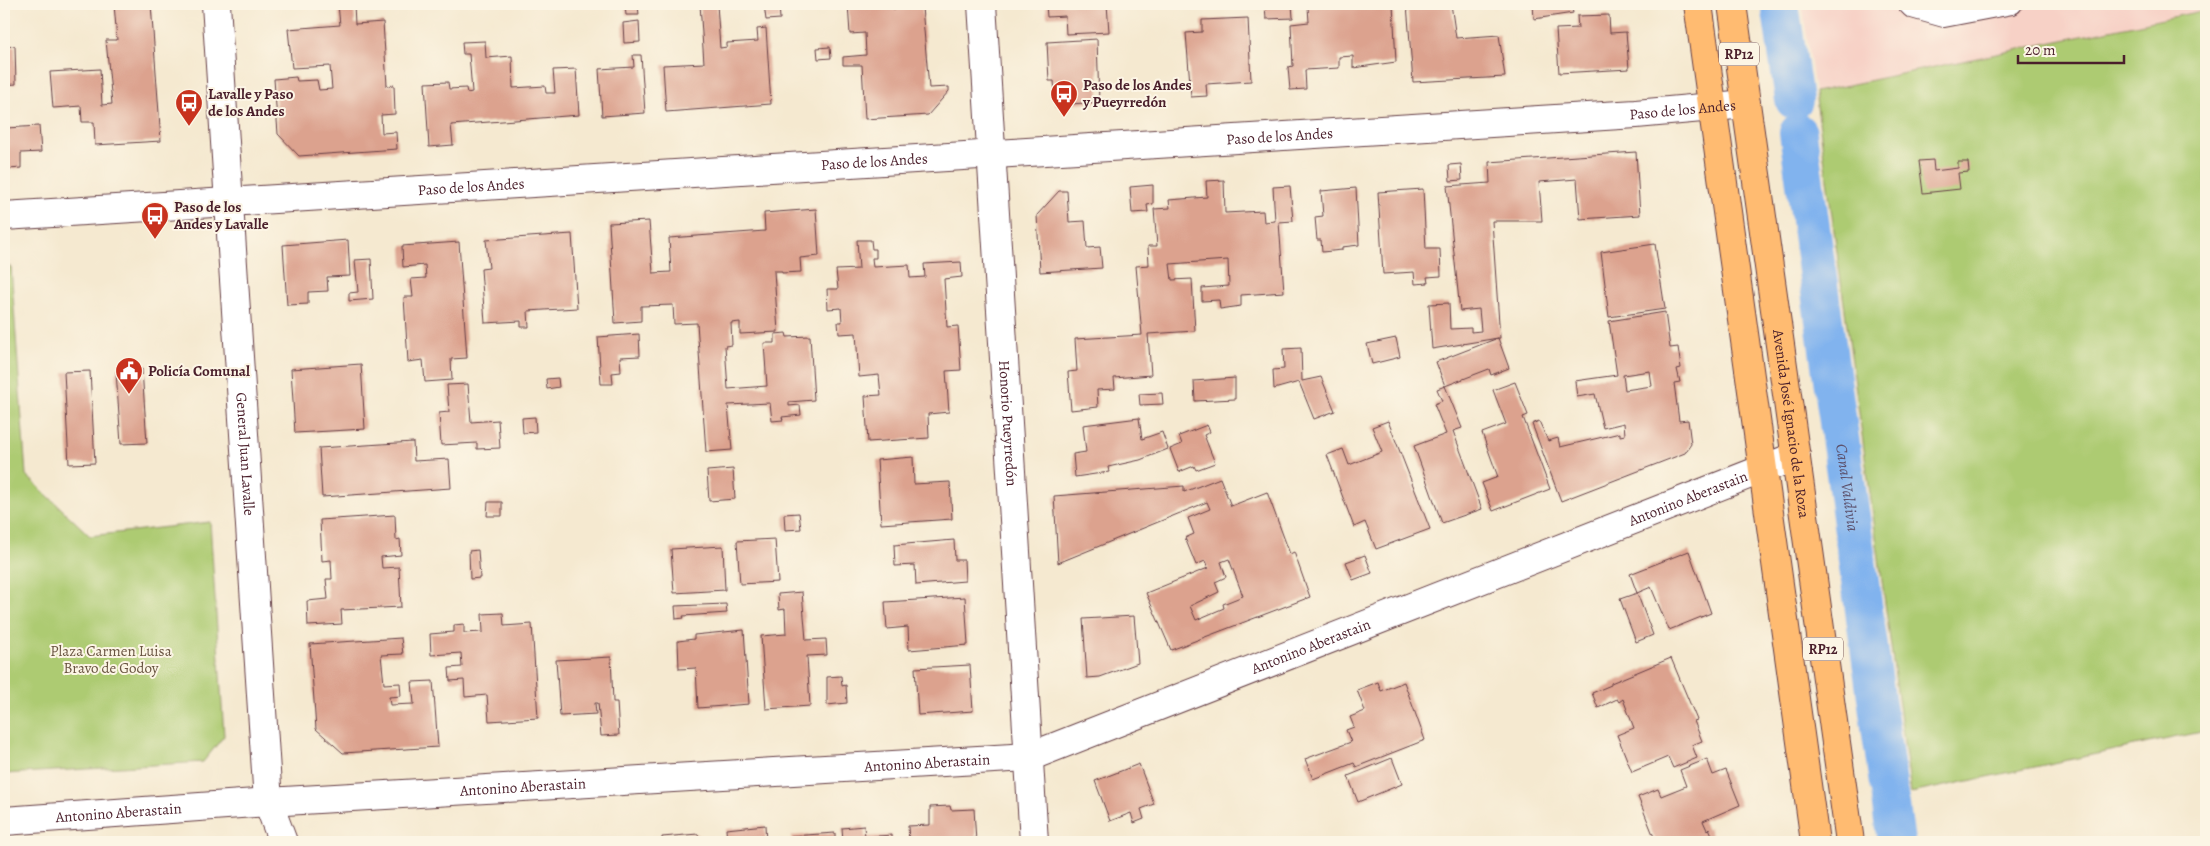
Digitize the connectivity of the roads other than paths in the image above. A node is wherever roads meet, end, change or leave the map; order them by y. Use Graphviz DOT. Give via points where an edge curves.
graph roads {
  1 [pos="216,4"];
  2 [pos="982,4"];
  3 [pos="1698,4"];
  4 [pos="1732,4"];
  5 [pos="1908,4"];
  6 [pos="2012,4"];
  7 [pos="1746,104"];
  8 [pos="1712,108"];
  9 [pos="991,154"];
  10 [pos="228,204"];
  11 [pos="4,216"];
  12 [pos="1796,456"];
  13 [pos="1762,469"];
  14 [pos="1029,757"];
  15 [pos="268,802"];
  16 [pos="4,821"];
  17 [pos="283,842"];
  18 [pos="1034,842"];
  19 [pos="1814,842"];
  20 [pos="1850,842"];
  1 -- 10 [label="street, General Juan Lavalle"];
  2 -- 9 [label="street, Honorio Pueyrredón"];
  3 -- 8 [label="main road, RP12"];
  4 -- 7 [label="main road, Avenida José Ignacio de la Roza / RP12"];
  5 -- 6 [label="lane" via="1944,17"];
  7 -- 8 [label="street, Paso de los Andes"];
  7 -- 12 [label="main road, Avenida José Ignacio de la Roza / RP12"];
  8 -- 9 [label="street, Paso de los Andes"];
  8 -- 13 [label="main road, RP12"];
  9 -- 10 [label="street, Paso de los Andes"];
  9 -- 14 [label="street, Honorio Pueyrredón"];
  10 -- 11 [label="street, Paso de los Andes"];
  10 -- 15 [label="street, General Juan Lavalle"];
  12 -- 13 [label="street, Antonino Aberastain"];
  12 -- 20 [label="main road, Avenida José Ignacio de la Roza / RP12"];
  13 -- 14 [label="street, Antonino Aberastain"];
  13 -- 19 [label="main road, RP12"];
  14 -- 15 [label="street, Antonino Aberastain"];
  14 -- 18 [label="street, Honorio Pueyrredón"];
  15 -- 16 [label="street, Antonino Aberastain"];
  15 -- 17 [label="street, General Juan Lavalle"];
}
